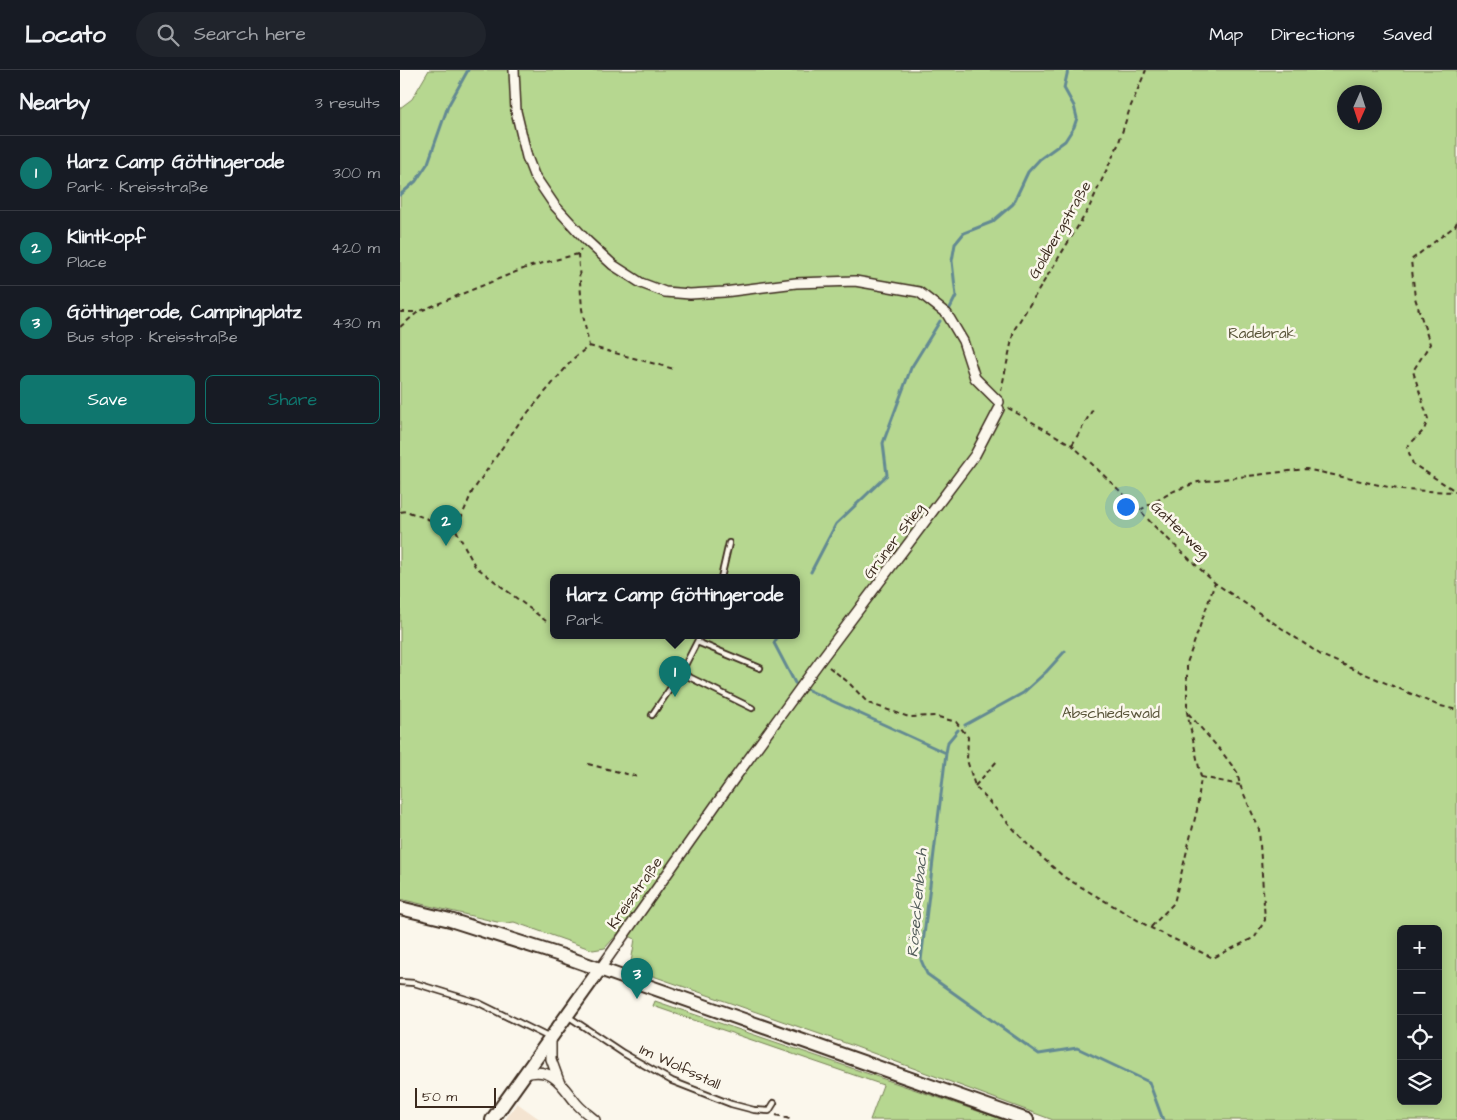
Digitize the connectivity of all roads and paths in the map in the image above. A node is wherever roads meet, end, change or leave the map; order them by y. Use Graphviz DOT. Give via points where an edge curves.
graph roads {
  1 [pos="514,70"];
  2 [pos="1146,70"];
  3 [pos="1457,222"];
  4 [pos="586,241"];
  5 [pos="578,254"];
  6 [pos="400,312"];
  7 [pos="418,312"];
  8 [pos="400,327"];
  9 [pos="590,346"];
  10 [pos="674,369"];
  11 [pos="999,406"];
  12 [pos="1093,409"];
  13 [pos="1072,445"];
  14 [pos="1140,510"];
  15 [pos="400,512"];
  16 [pos="456,530"];
  17 [pos="729,543"];
  18 [pos="722,574"];
  19 [pos="1215,583"];
  20 [pos="546,621"];
  21 [pos="698,639"];
  22 [pos="697,642"];
  23 [pos="820,661"];
  24 [pos="760,668"];
  25 [pos="680,672"];
  26 [pos="803,685"];
  27 [pos="752,708"];
  28 [pos="1457,710"];
  29 [pos="1187,712"];
  30 [pos="652,715"];
  31 [pos="998,760"];
  32 [pos="588,764"];
  33 [pos="638,777"];
  34 [pos="1201,777"];
  35 [pos="1240,785"];
  36 [pos="975,786"];
  37 [pos="400,908"];
  38 [pos="1150,928"];
  39 [pos="600,969"];
  40 [pos="400,982"];
  41 [pos="568,1016"];
  42 [pos="551,1038"];
  43 [pos="526,1074"];
  44 [pos="559,1081"];
  45 [pos="774,1103"];
  46 [pos="762,1112"];
  47 [pos="492,1120"];
  48 [pos="595,1120"];
  49 [pos="793,1120"];
  50 [pos="1027,1120"];
  1 -- 4 [label="street" via="516,111 534,175 555,206"];
  2 -- 11 [label="path, Goldbergstraße" via="1118,145 1088,210 1014,330"];
  3 -- 14 [label="path" via="1411,260 1416,298 1430,344 1413,371 1428,419 1424,430 1407,447 1413,464 1457,492 1402,490 1306,469 1198,482"];
  4 -- 5 [label="path"];
  4 -- 11 [label="street" via="613,265 641,283 665,292 724,292 855,280 919,292 947,314 963,341 975,378"];
  5 -- 7 [label="path" via="528,267"];
  5 -- 9 [label="path" via="582,309"];
  6 -- 7 [label="path"];
  7 -- 8 [label="path"];
  9 -- 10 [label="path"];
  9 -- 16 [label="path" via="574,358 519,424 472,492"];
  11 -- 13 [label="path, Gatterweg"];
  11 -- 23 [label="street, Grüner Stieg" via="975,455"];
  12 -- 13 [label="path"];
  13 -- 14 [label="path, Gatterweg"];
  14 -- 19 [label="path, Gatterweg"];
  15 -- 16 [label="path" via="406,511 441,524 446,529"];
  16 -- 20 [label="path" via="475,566"];
  17 -- 18 [label="lane"];
  19 -- 28 [label="path, Gatterweg" via="1321,655 1437,705"];
  19 -- 29 [label="path" via="1187,663"];
  21 -- 22 [label="lane"];
  22 -- 24 [label="lane"];
  22 -- 25 [label="lane"];
  23 -- 26 [label="street, Grüner Stieg"];
  23 -- 36 [label="path" via="848,682 868,703 909,717 935,716 956,722 968,737 967,760"];
  25 -- 27 [label="lane"];
  25 -- 30 [label="lane"];
  26 -- 39 [label="street, Kreisstraße"];
  29 -- 34 [label="path"];
  29 -- 35 [label="path" via="1237,772"];
  31 -- 36 [label="path"];
  32 -- 33 [label="path"];
  34 -- 35 [label="path"];
  34 -- 38 [label="path" via="1197,810 1174,903"];
  35 -- 38 [label="path" via="1259,829 1265,920 1255,937 1213,958"];
  36 -- 38 [label="path" via="1028,845 1064,877"];
  37 -- 39 [label="main road" via="450,920"];
  39 -- 41 [label="main road, Kreisstraße"];
  39 -- 50 [label="main road"];
  40 -- 42 [label="lane" via="414,983 479,1003"];
  41 -- 42 [label="main road, Kreisstraße"];
  41 -- 46 [label="lane, Im Wolfsstall" via="654,1072 731,1104"];
  42 -- 43 [label="main road, Kreisstraße"];
  42 -- 44 [label="street" via="551,1059"];
  43 -- 44 [label="street" via="538,1071"];
  43 -- 47 [label="main road, Kreisstraße"];
  44 -- 48 [label="street"];
  45 -- 46 [label="lane" via="769,1111"];
  46 -- 49 [label="path"];
}
